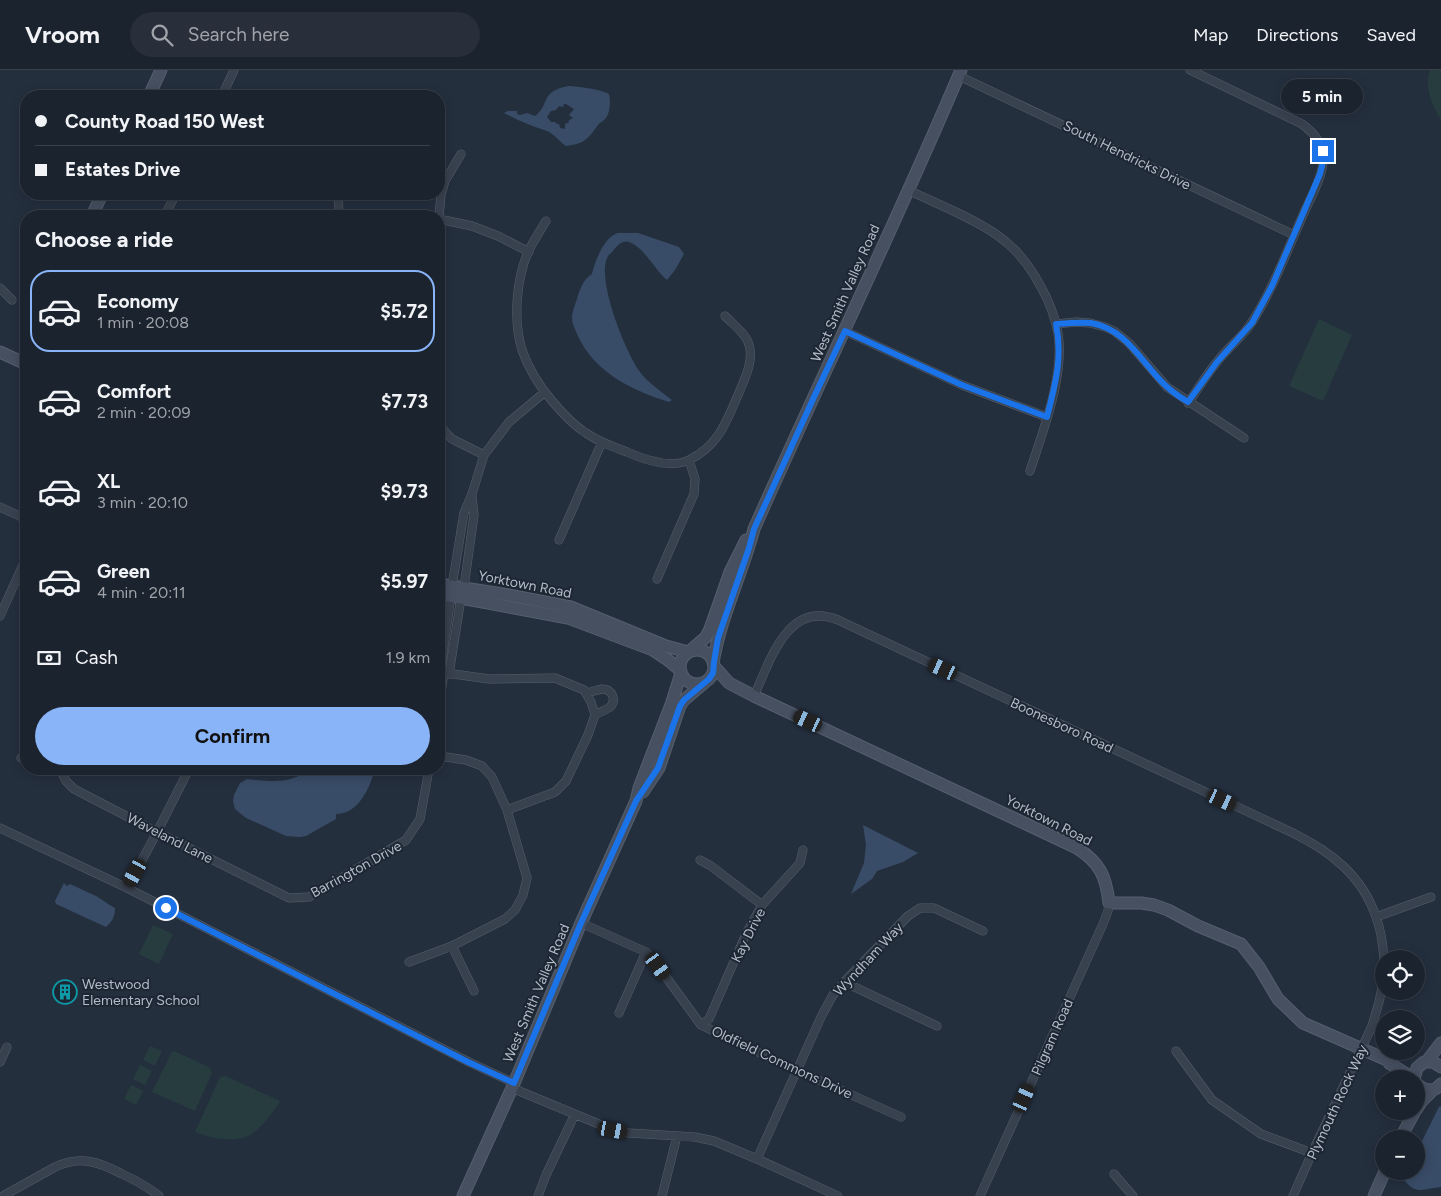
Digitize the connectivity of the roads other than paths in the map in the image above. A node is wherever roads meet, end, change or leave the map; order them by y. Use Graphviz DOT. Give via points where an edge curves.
graph roads {
  1 [pos="161,70"];
  2 [pos="234,70"];
  3 [pos="1190,70"];
  4 [pos="960,73"];
  5 [pos="152,90"];
  6 [pos="225,90"];
  7 [pos="461,154"];
  8 [pos="445,184"];
  9 [pos="908,190"];
  10 [pos="445,219"];
  11 [pos="546,221"];
  12 [pos="1294,235"];
  13 [pos="529,252"];
  14 [pos="0,288"];
  15 [pos="12,300"];
  16 [pos="725,316"];
  17 [pos="1056,324"];
  18 [pos="845,331"];
  19 [pos="0,352"];
  20 [pos="20,358"];
  21 [pos="545,392"];
  22 [pos="1188,402"];
  23 [pos="1047,417"];
  24 [pos="445,431"];
  25 [pos="1244,438"];
  26 [pos="602,442"];
  27 [pos="484,455"];
  28 [pos="689,460"];
  29 [pos="1030,470"];
  30 [pos="472,494"];
  31 [pos="0,507"];
  32 [pos="20,516"];
  33 [pos="754,529"];
  34 [pos="559,540"];
  35 [pos="20,571"];
  36 [pos="657,579"];
  37 [pos="445,587"];
  38 [pos="457,592"];
  39 [pos="445,593"];
  40 [pos="0,616"];
  41 [pos="689,652"];
  42 [pos="445,661"];
  43 [pos="714,664"];
  44 [pos="681,672"];
  45 [pos="445,673"];
  46 [pos="705,682"];
  47 [pos="729,683"];
  48 [pos="585,692"];
  49 [pos="754,696"];
  50 [pos="595,714"];
  51 [pos="445,757"];
  52 [pos="63,775"];
  53 [pos="186,775"];
  54 [pos="428,775"];
  55 [pos="636,801"];
  56 [pos="507,810"];
  57 [pos="0,828"];
  58 [pos="157,832"];
  59 [pos="803,850"];
  60 [pos="700,860"];
  61 [pos="127,888"];
  62 [pos="1431,897"];
  63 [pos="289,898"];
  64 [pos="1109,903"];
  65 [pos="762,905"];
  66 [pos="1376,917"];
  67 [pos="581,923"];
  68 [pos="983,931"];
  69 [pos="452,946"];
  70 [pos="1383,950"];
  71 [pos="646,952"];
  72 [pos="409,962"];
  73 [pos="844,982"];
  74 [pos="474,991"];
  75 [pos="1379,1000"];
  76 [pos="619,1013"];
  77 [pos="701,1025"];
  78 [pos="937,1026"];
  79 [pos="1441,1044"];
  80 [pos="7,1047"];
  81 [pos="1362,1049"];
  82 [pos="1176,1051"];
  83 [pos="1375,1055"];
  84 [pos="1386,1060"];
  85 [pos="1390,1060"];
  86 [pos="0,1062"];
  87 [pos="1423,1063"];
  88 [pos="1441,1067"];
  89 [pos="1399,1070"];
  90 [pos="1417,1070"];
  91 [pos="798,1071"];
  92 [pos="514,1085"];
  93 [pos="1438,1087"];
  94 [pos="1425,1089"];
  95 [pos="1425,1098"];
  96 [pos="575,1114"];
  97 [pos="901,1117"];
  98 [pos="677,1136"];
  99 [pos="1312,1153"];
  100 [pos="757,1159"];
  101 [pos="1114,1174"];
  102 [pos="1381,1180"];
  103 [pos="3,1196"];
  104 [pos="159,1196"];
  105 [pos="463,1196"];
  106 [pos="538,1196"];
  107 [pos="662,1196"];
  108 [pos="838,1196"];
  109 [pos="980,1196"];
  110 [pos="1133,1196"];
  111 [pos="1294,1196"];
  112 [pos="1374,1196"];
  1 -- 5 [label="main road"];
  2 -- 6 [label="street"];
  3 -- 12 [label="street" via="1302,124 1319,142 1323,151 1322,166"];
  4 -- 9 [label="main road, West Smith Valley Road"];
  4 -- 12 [label="street, South Hendricks Drive"];
  7 -- 8 [label="street"];
  9 -- 17 [label="street" via="981,225 1008,243 1034,275 1048,300"];
  9 -- 18 [label="main road, West Smith Valley Road"];
  10 -- 13 [label="street" via="481,229"];
  11 -- 13 [label="street"];
  12 -- 22 [label="street" via="1252,323 1217,362"];
  13 -- 21 [label="street" via="518,289 518,326 522,350"];
  14 -- 15 [label="street"];
  16 -- 28 [label="street" via="747,340 749,365 719,436"];
  17 -- 22 [label="street" via="1090,323 1114,331 1130,343 1167,387"];
  17 -- 23 [label="street" via="1058,370"];
  18 -- 23 [label="street" via="962,385"];
  18 -- 33 [label="main road, West Smith Valley Road"];
  19 -- 20 [label="main road"];
  21 -- 26 [label="street" via="565,417"];
  21 -- 27 [label="street" via="509,422"];
  22 -- 25 [label="street"];
  23 -- 29 [label="street"];
  24 -- 27 [label="street" via="452,439"];
  26 -- 28 [label="street" via="640,458 665,464"];
  26 -- 34 [label="street"];
  27 -- 30 [label="street"];
  28 -- 36 [label="street" via="695,479 694,494"];
  30 -- 38 [label="street" via="464,513"];
  30 -- 38 [label="street" via="474,515"];
  31 -- 32 [label="street"];
  33 -- 41 [label="main road, West Smith Valley Road" via="730,572 706,637"];
  33 -- 43 [label="main road, West Smith Valley Road" via="718,638"];
  35 -- 40 [label="street"];
  37 -- 38 [label="main road, Yorktown Road"];
  38 -- 39 [label="main road, Yorktown Road"];
  38 -- 41 [label="main road, Yorktown Road" via="571,607"];
  38 -- 42 [label="street"];
  38 -- 44 [label="main road, Yorktown Road" via="568,618 653,650"];
  41 -- 43 [label="main road" via="705,652"];
  41 -- 44 [label="main road" via="681,660"];
  43 -- 46 [label="main road" via="713,673"];
  43 -- 47 [label="main road, Yorktown Road"];
  44 -- 46 [label="main road" via="690,683"];
  44 -- 55 [label="main road, West Smith Valley Road"];
  45 -- 48 [label="street" via="489,679 555,678"];
  46 -- 47 [label="main road, Yorktown Road"];
  46 -- 55 [label="main road, West Smith Valley Road" via="680,706 658,768"];
  47 -- 49 [label="main road, Yorktown Road"];
  48 -- 50 [label="street"];
  48 -- 50 [label="street" via="604,689 612,694 611,706"];
  49 -- 64 [label="main road, Yorktown Road" via="1077,848 1098,867 1106,882"];
  49 -- 66 [label="street, Boonesboro Road" via="787,631 805,618 817,615 830,617 1310,841 1348,871 1361,887"];
  50 -- 56 [label="street" via="575,763 562,785 549,795"];
  51 -- 56 [label="street" via="482,766 492,777"];
  52 -- 58 [label="street, Waveland Lane" via="74,789"];
  53 -- 58 [label="street"];
  54 -- 63 [label="street, Barrington Drive" via="420,819 406,840 308,897"];
  55 -- 67 [label="main road, West Smith Valley Road"];
  56 -- 69 [label="street" via="527,878 523,895 505,919"];
  57 -- 61 [label="street"];
  58 -- 61 [label="street"];
  58 -- 63 [label="street, Waveland Lane"];
  59 -- 65 [label="street, Kay Drive" via="800,863"];
  60 -- 65 [label="street"];
  61 -- 92 [label="street"];
  62 -- 66 [label="street"];
  64 -- 81 [label="main road" via="1154,905 1241,944 1278,998 1303,1022"];
  64 -- 109 [label="street, Pilgram Road" via="1103,924"];
  65 -- 77 [label="street, Kay Drive" via="709,1019"];
  66 -- 70 [label="street"];
  67 -- 71 [label="street, Oldfield Commons Drive"];
  67 -- 92 [label="main road, West Smith Valley Road"];
  68 -- 73 [label="street, Wyndham Way" via="934,908 920,908 908,916"];
  69 -- 72 [label="street"];
  69 -- 74 [label="street"];
  71 -- 76 [label="street"];
  71 -- 77 [label="street, Oldfield Commons Drive"];
  73 -- 78 [label="street"];
  73 -- 91 [label="street, Wyndham Way" via="822,1016"];
  75 -- 81 [label="street, Plymouth Rock Way"];
  77 -- 91 [label="street, Oldfield Commons Drive"];
  79 -- 87 [label="main road"];
  80 -- 86 [label="street"];
  81 -- 83 [label="main road"];
  81 -- 99 [label="street, Plymouth Rock Way"];
  82 -- 99 [label="street" via="1212,1100 1261,1134"];
  84 -- 89 [label="main road"];
  85 -- 87 [label="main road"];
  87 -- 88 [label="main road"];
  87 -- 90 [label="main road"];
  91 -- 97 [label="street, Oldfield Commons Drive"];
  91 -- 100 [label="street, Wyndham Way"];
  92 -- 96 [label="street"];
  92 -- 105 [label="main road, West Smith Valley Road"];
  93 -- 94 [label="main road"];
  93 -- 95 [label="main road"];
  96 -- 98 [label="street" via="613,1130"];
  96 -- 106 [label="street"];
  98 -- 100 [label="street" via="714,1141"];
  98 -- 107 [label="street"];
  99 -- 111 [label="street, Plymouth Rock Way"];
  100 -- 108 [label="street"];
  101 -- 110 [label="street"];
  102 -- 112 [label="main road"];
  103 -- 104 [label="street" via="63,1164 87,1161 103,1164"];
}
